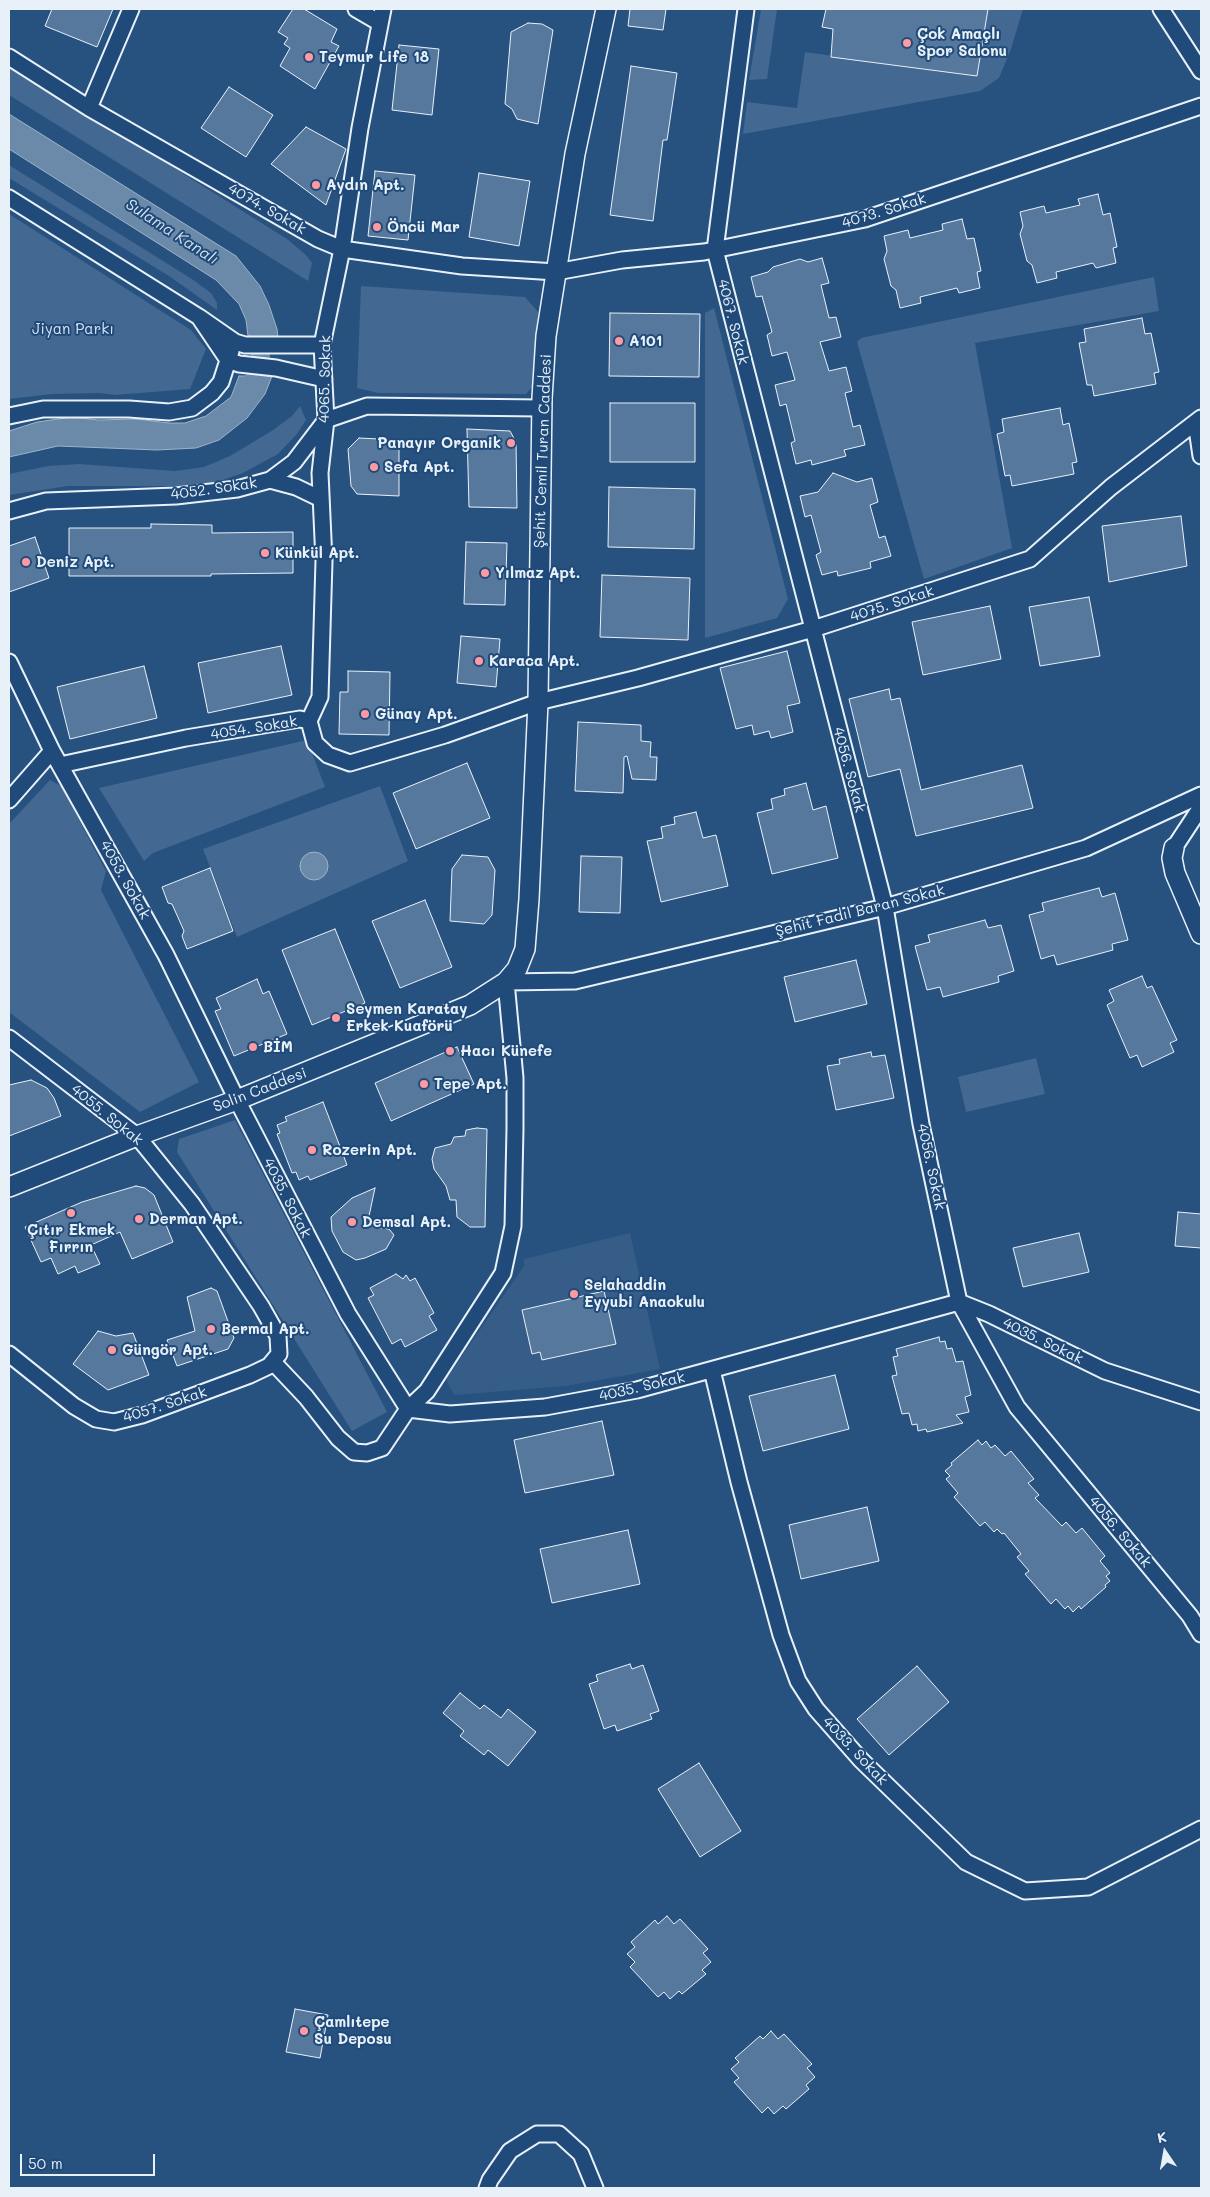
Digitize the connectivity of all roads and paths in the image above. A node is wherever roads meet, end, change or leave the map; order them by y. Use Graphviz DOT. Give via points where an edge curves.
graph roads {
  1 [pos="131,9"];
  2 [pos="356,9"];
  3 [pos="606,9"];
  4 [pos="746,9"];
  5 [pos="1161,9"];
  6 [pos="381,16"];
  7 [pos="9,57"];
  8 [pos="1201,71"];
  9 [pos="1201,106"];
  10 [pos="89,108"];
  11 [pos="9,198"];
  12 [pos="342,249"];
  13 [pos="715,250"];
  14 [pos="556,272"];
  15 [pos="199,317"];
  16 [pos="242,343"];
  17 [pos="322,345"];
  18 [pos="228,360"];
  19 [pos="324,379"];
  20 [pos="542,408"];
  21 [pos="9,416"];
  22 [pos="326,420"];
  23 [pos="1199,420"];
  24 [pos="1201,456"];
  25 [pos="270,480"];
  26 [pos="321,499"];
  27 [pos="9,511"];
  28 [pos="813,629"];
  29 [pos="9,662"];
  30 [pos="538,702"];
  31 [pos="309,722"];
  32 [pos="52,751"];
  33 [pos="60,765"];
  34 [pos="1201,795"];
  35 [pos="9,800"];
  36 [pos="1201,806"];
  37 [pos="1174,848"];
  38 [pos="885,907"];
  39 [pos="1201,934"];
  40 [pos="506,982"];
  41 [pos="9,1038"];
  42 [pos="237,1100"];
  43 [pos="137,1136"];
  44 [pos="9,1187"];
  45 [pos="959,1302"];
  46 [pos="9,1354"];
  47 [pos="273,1362"];
  48 [pos="712,1370"];
  49 [pos="1201,1402"];
  50 [pos="408,1409"];
  51 [pos="1201,1634"];
  52 [pos="1201,1829"];
  53 [pos="487,2188"];
  54 [pos="595,2188"];
  1 -- 10 [label="street"];
  2 -- 6 [label="street"];
  3 -- 14 [label="street, Şehit Cemil Turan Caddesi" via="575,154"];
  4 -- 13 [label="street, 4067. Sokak"];
  5 -- 8 [label="street"];
  6 -- 12 [label="street, 4065. Sokak"];
  7 -- 10 [label="street, 4074. Sokak"];
  9 -- 13 [label="street, 4073. Sokak" via="866,219"];
  10 -- 12 [label="street, 4074. Sokak"];
  11 -- 15 [label="street"];
  12 -- 14 [label="street, 4074. Sokak" via="462,266"];
  12 -- 17 [label="street, 4065. Sokak"];
  13 -- 14 [label="street, 4073. Sokak" via="622,260"];
  13 -- 28 [label="street, 4067. Sokak"];
  14 -- 20 [label="street, Şehit Cemil Turan Caddesi" via="546,336"];
  15 -- 16 [label="street"];
  15 -- 18 [label="street"];
  16 -- 17 [label="street"];
  16 -- 18 [label="street"];
  17 -- 19 [label="street, 4065. Sokak"];
  18 -- 19 [label="street"];
  18 -- 21 [label="street" via="221,382 212,394 192,408 170,412 43,409"];
  19 -- 22 [label="street, 4065. Sokak"];
  20 -- 22 [label="street" via="367,406"];
  20 -- 30 [label="street, Şehit Cemil Turan Caddesi"];
  22 -- 25 [label="street, 4052. Sokak" via="294,462"];
  22 -- 26 [label="street, 4065. Sokak" via="320,473"];
  23 -- 24 [label="street"];
  23 -- 28 [label="street, 4075. Sokak" via="1111,487 1030,559"];
  25 -- 26 [label="street" via="296,487"];
  25 -- 27 [label="street, 4052. Sokak" via="237,489 176,496 46,501"];
  26 -- 31 [label="street, 4065. Sokak" via="324,561 320,697"];
  28 -- 30 [label="street, 4075. Sokak"];
  28 -- 38 [label="street, 4056. Sokak"];
  29 -- 32 [label="street, 4053. Sokak"];
  30 -- 31 [label="street, 4054. Sokak" via="445,735 350,763 328,755 315,742"];
  30 -- 40 [label="street, Şehit Cemil Turan Caddesi" via="525,949 517,969"];
  31 -- 33 [label="street, 4054. Sokak" via="300,719 186,738"];
  32 -- 33 [label="street, 4053. Sokak"];
  32 -- 35 [label="street"];
  33 -- 42 [label="street, 4053. Sokak" via="166,955"];
  34 -- 38 [label="street, Şehit Fadıl Baran Sokak" via="1086,848"];
  36 -- 37 [label="street"];
  37 -- 39 [label="street" via="1174,873"];
  38 -- 40 [label="street, Şehit Fadıl Baran Sokak" via="575,981"];
  38 -- 45 [label="street, 4056. Sokak" via="921,1124"];
  40 -- 42 [label="street, Solin Caddesi" via="470,1005"];
  40 -- 50 [label="street" via="515,1111 513,1226 503,1273 427,1392"];
  41 -- 43 [label="street, 4055. Sokak"];
  42 -- 43 [label="street, Solin Caddesi"];
  42 -- 50 [label="street, 4035. Sokak" via="348,1314"];
  43 -- 44 [label="street, Solin Caddesi"];
  43 -- 47 [label="street, 4055. Sokak" via="192,1204 261,1306 278,1336 279,1354"];
  45 -- 48 [label="street, 4035. Sokak"];
  45 -- 49 [label="street, 4035. Sokak" via="1105,1371"];
  45 -- 51 [label="street, 4056. Sokak" via="1017,1407 1190,1616"];
  46 -- 47 [label="street, 4057. Sokak" via="74,1406 96,1419 114,1422 142,1415 250,1375"];
  47 -- 50 [label="street" via="338,1438 354,1452 367,1453 382,1448"];
  48 -- 50 [label="street, 4035. Sokak" via="637,1390 545,1406 450,1414"];
  48 -- 52 [label="street, 4033. Sokak" via="741,1491 798,1681 816,1709 861,1760 966,1862 1025,1891 1088,1887"];
  53 -- 54 [label="street" via="510,2151 537,2134 559,2134 581,2154"];
}
